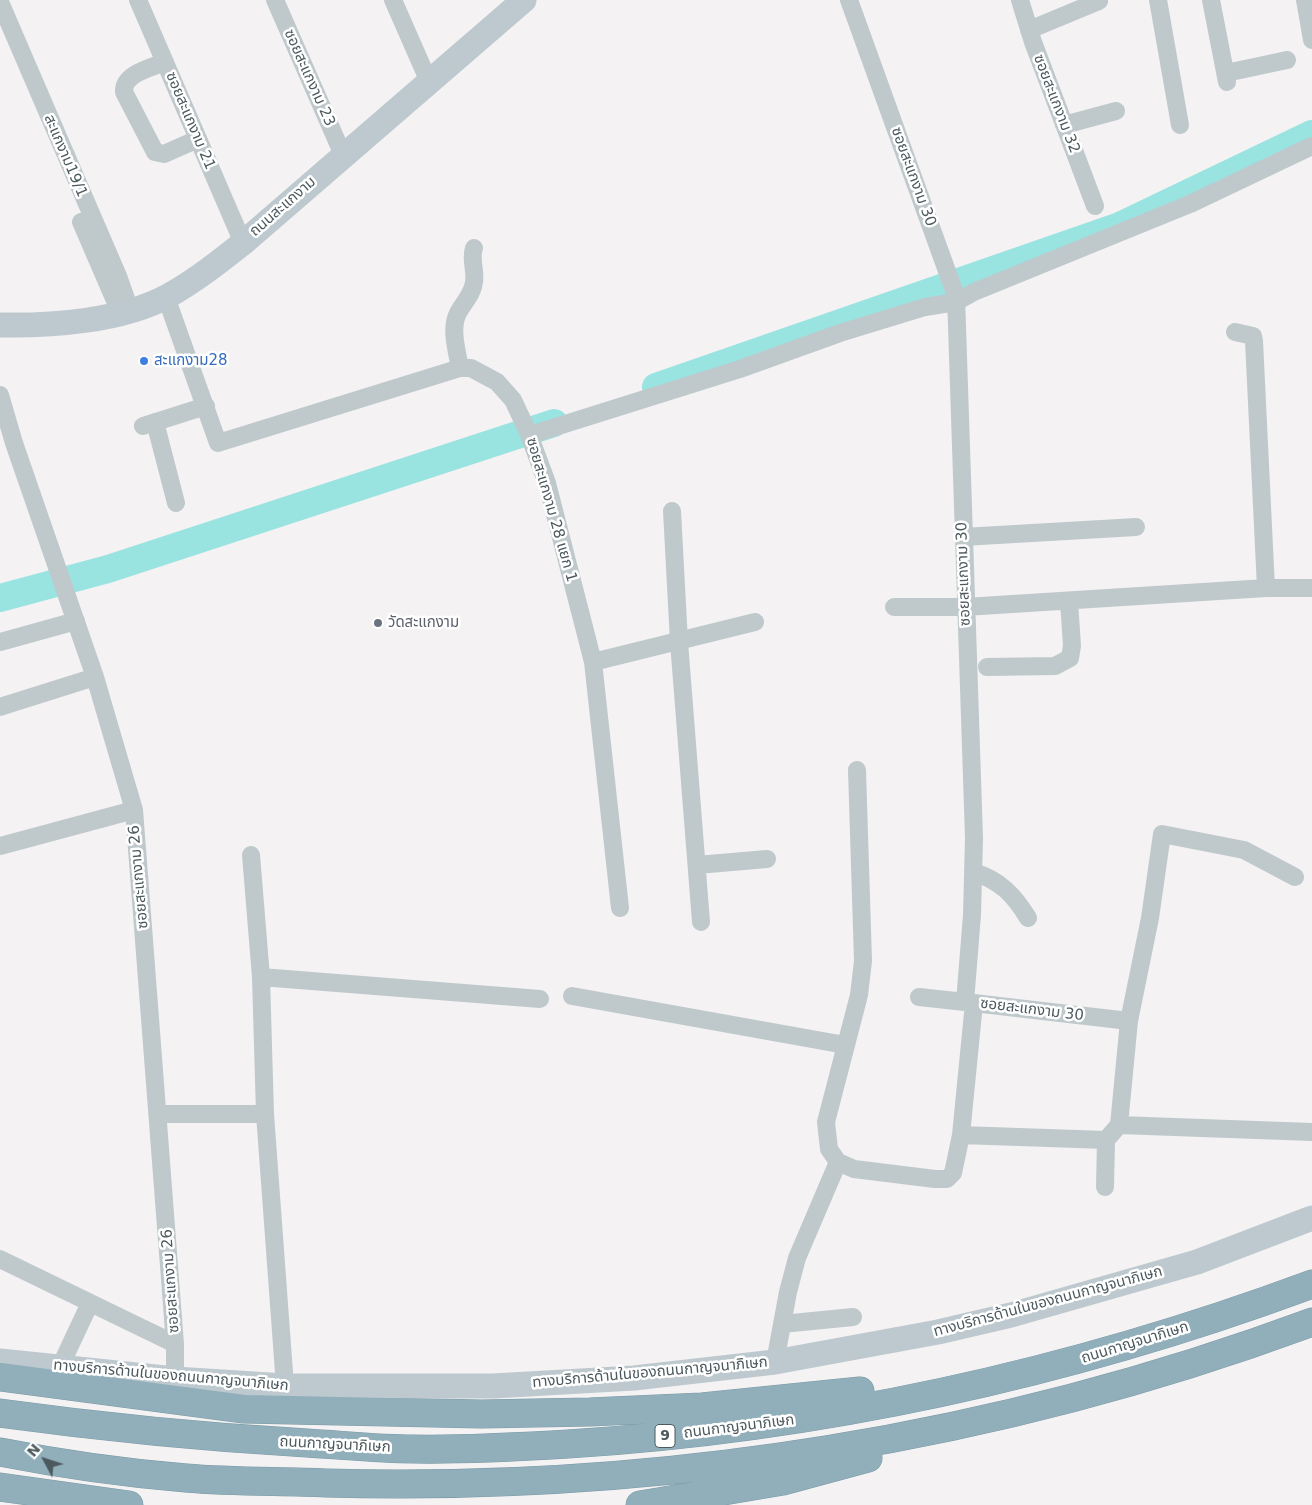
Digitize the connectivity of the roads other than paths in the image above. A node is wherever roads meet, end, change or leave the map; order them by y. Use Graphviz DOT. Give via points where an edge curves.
graph roads {
  1 [pos="138,0"];
  2 [pos="274,0"];
  3 [pos="393,0"];
  4 [pos="524,0"];
  5 [pos="849,0"];
  6 [pos="1020,0"];
  7 [pos="1158,0"];
  8 [pos="1211,0"];
  9 [pos="1305,0"];
  10 [pos="1099,1"];
  11 [pos="0,2"];
  12 [pos="1029,30"];
  13 [pos="0,33"];
  14 [pos="1312,40"];
  15 [pos="1287,60"];
  16 [pos="165,62"];
  17 [pos="429,82"];
  18 [pos="1116,111"];
  19 [pos="1064,125"];
  20 [pos="1180,125"];
  21 [pos="198,139"];
  22 [pos="1312,146"];
  23 [pos="343,155"];
  24 [pos="1095,206"];
  25 [pos="243,243"];
  26 [pos="474,248"];
  27 [pos="166,297"];
  28 [pos="956,299"];
  29 [pos="125,312"];
  30 [pos="0,325"];
  31 [pos="1235,332"];
  32 [pos="460,368"];
  33 [pos="0,395"];
  34 [pos="206,406"];
  35 [pos="529,433"];
  36 [pos="176,503"];
  37 [pos="672,511"];
  38 [pos="1136,528"];
  39 [pos="963,537"];
  40 [pos="1266,588"];
  41 [pos="1312,588"];
  42 [pos="1069,600"];
  43 [pos="894,607"];
  44 [pos="964,607"];
  45 [pos="76,621"];
  46 [pos="755,622"];
  47 [pos="0,642"];
  48 [pos="679,642"];
  49 [pos="593,662"];
  50 [pos="988,667"];
  51 [pos="95,677"];
  52 [pos="0,708"];
  53 [pos="857,770"];
  54 [pos="134,810"];
  55 [pos="0,846"];
  56 [pos="250,855"];
  57 [pos="767,859"];
  58 [pos="697,865"];
  59 [pos="973,872"];
  60 [pos="1295,876"];
  61 [pos="620,908"];
  62 [pos="1028,918"];
  63 [pos="702,922"];
  64 [pos="261,978"];
  65 [pos="572,996"];
  66 [pos="919,997"];
  67 [pos="540,999"];
  68 [pos="970,1002"];
  69 [pos="1129,1021"];
  70 [pos="845,1045"];
  71 [pos="159,1114"];
  72 [pos="265,1114"];
  73 [pos="1119,1125"];
  74 [pos="1312,1132"];
  75 [pos="961,1135"];
  76 [pos="1106,1140"];
  77 [pos="838,1162"];
  78 [pos="1105,1186"];
  79 [pos="1312,1218"];
  80 [pos="0,1259"];
  81 [pos="1312,1284"];
  82 [pos="90,1303"];
  83 [pos="854,1317"];
  84 [pos="1312,1322"];
  85 [pos="782,1324"];
  86 [pos="175,1344"];
  87 [pos="1083,1359"];
  88 [pos="0,1361"];
  89 [pos="775,1362"];
  90 [pos="60,1367"];
  91 [pos="0,1377"];
  92 [pos="175,1379"];
  93 [pos="285,1386"];
  94 [pos="1018,1412"];
  95 [pos="0,1413"];
  96 [pos="0,1452"];
  97 [pos="0,1487"];
  98 [pos="128,1505"];
  99 [pos="640,1505"];
  1 -- 16 [label="street, ซอยสะแกงาม 21"];
  2 -- 23 [label="street, ซอยสะแกงาม 23"];
  3 -- 17 [label="street"];
  4 -- 17 [label="main road, ถนนสะแกงาม"];
  5 -- 28 [label="street, ซอยสะแกงาม 30"];
  6 -- 12 [label="street, ซอยสะแกงาม 32"];
  7 -- 20 [label="street"];
  8 -- 15 [label="street" via="1226,77"];
  9 -- 14 [label="street"];
  10 -- 12 [label="street"];
  11 -- 29 [label="street, สะแกงาม19/1" via="118,276"];
  12 -- 19 [label="street, ซอยสะแกงาม 32"];
  13 -- 29 [label="street"];
  16 -- 21 [label="street, ซอยสะแกงาม 21"];
  16 -- 21 [label="street" via="127,79 123,85 124,92 155,152 164,154"];
  17 -- 23 [label="main road, ถนนสะแกงาม"];
  18 -- 19 [label="street"];
  19 -- 24 [label="street, ซอยสะแกงาม 32"];
  21 -- 25 [label="street, ซอยสะแกงาม 21"];
  22 -- 28 [label="street" via="1190,204"];
  23 -- 25 [label="main road, ถนนสะแกงาม"];
  25 -- 27 [label="main road, ถนนสะแกงาม"];
  26 -- 32 [label="street" via="471,258 474,283 457,314 455,331"];
  27 -- 29 [label="main road, ถนนสะแกงาม"];
  27 -- 34 [label="street"];
  28 -- 35 [label="street"];
  28 -- 39 [label="street, ซอยสะแกงาม 30"];
  29 -- 30 [label="main road, ถนนสะแกงาม" via="37,326"];
  31 -- 40 [label="street" via="1245,332 1253,336 1254,341"];
  32 -- 34 [label="street" via="218,443"];
  32 -- 35 [label="street, ซอยสะแกงาม 28 แยก 1" via="471,368 505,389"];
  33 -- 45 [label="street, ซอยสะแกงาม 26"];
  34 -- 36 [label="street" via="149,424"];
  35 -- 49 [label="street, ซอยสะแกงาม 28 แยก 1" via="547,484"];
  37 -- 48 [label="street"];
  38 -- 39 [label="street"];
  39 -- 44 [label="street, ซอยสะแกงาม 30"];
  40 -- 41 [label="street"];
  40 -- 42 [label="street"];
  42 -- 44 [label="street"];
  42 -- 50 [label="street" via="1070,658 1056,666"];
  43 -- 44 [label="street"];
  44 -- 59 [label="street, ซอยสะแกงาม 30"];
  45 -- 47 [label="street"];
  45 -- 51 [label="street, ซอยสะแกงาม 26"];
  46 -- 48 [label="street"];
  48 -- 49 [label="street"];
  48 -- 58 [label="street"];
  49 -- 61 [label="street, ซอยสะแกงาม 28 แยก 1"];
  51 -- 52 [label="street"];
  51 -- 54 [label="street, ซอยสะแกงาม 26"];
  53 -- 70 [label="street" via="863,960 859,995"];
  54 -- 55 [label="street"];
  54 -- 71 [label="street, ซอยสะแกงาม 26"];
  56 -- 64 [label="street"];
  57 -- 58 [label="street"];
  58 -- 63 [label="street"];
  59 -- 62 [label="street" via="991,878 1005,888 1016,898"];
  59 -- 68 [label="street, ซอยสะแกงาม 30"];
  60 -- 69 [label="street" via="1244,850 1162,834 1150,918"];
  64 -- 67 [label="street"];
  64 -- 72 [label="street"];
  65 -- 70 [label="street"];
  66 -- 68 [label="street"];
  68 -- 69 [label="street, ซอยสะแกงาม 30"];
  68 -- 75 [label="street"];
  69 -- 73 [label="street"];
  70 -- 77 [label="street" via="826,1122 829,1149"];
  71 -- 72 [label="street"];
  71 -- 86 [label="street, ซอยสะแกงาม 26"];
  72 -- 93 [label="street"];
  73 -- 74 [label="street"];
  73 -- 76 [label="street"];
  75 -- 76 [label="street"];
  75 -- 77 [label="street" via="953,1173 947,1179 854,1169"];
  76 -- 78 [label="street"];
  77 -- 85 [label="street" via="797,1258"];
  79 -- 89 [label="main road, ทางบริการด้านในของถนนกาญจนาภิเษก" via="1197,1262 1011,1315"];
  80 -- 82 [label="street"];
  81 -- 87 [label="highway, ถนนกาญจนาภิเษก / 9"];
  82 -- 86 [label="street"];
  82 -- 90 [label="street"];
  83 -- 85 [label="street"];
  84 -- 94 [label="highway" via="1185,1366"];
  85 -- 89 [label="street"];
  86 -- 92 [label="street, ซอยสะแกงาม 26"];
  87 -- 91 [label="highway" via="769,1401 541,1414 244,1409"];
  87 -- 95 [label="highway, ถนนกาญจนาภิเษก / 9" via="935,1395 830,1414 664,1436 539,1445 413,1449 188,1436"];
  88 -- 90 [label="main road, ทางบริการด้านในของถนนกาญจนาภิเษก"];
  89 -- 93 [label="main road, ทางบริการด้านในของถนนกาญจนาภิเษก" via="634,1378 493,1386"];
  90 -- 92 [label="main road, ทางบริการด้านในของถนนกาญจนาภิเษก"];
  92 -- 93 [label="main road, ทางบริการด้านในของถนนกาญจนาภิเษก"];
  94 -- 96 [label="highway" via="877,1442 734,1464 601,1478 492,1483 410,1485 186,1478"];
  94 -- 99 [label="highway" via="809,1475"];
  97 -- 98 [label="highway"];
}
